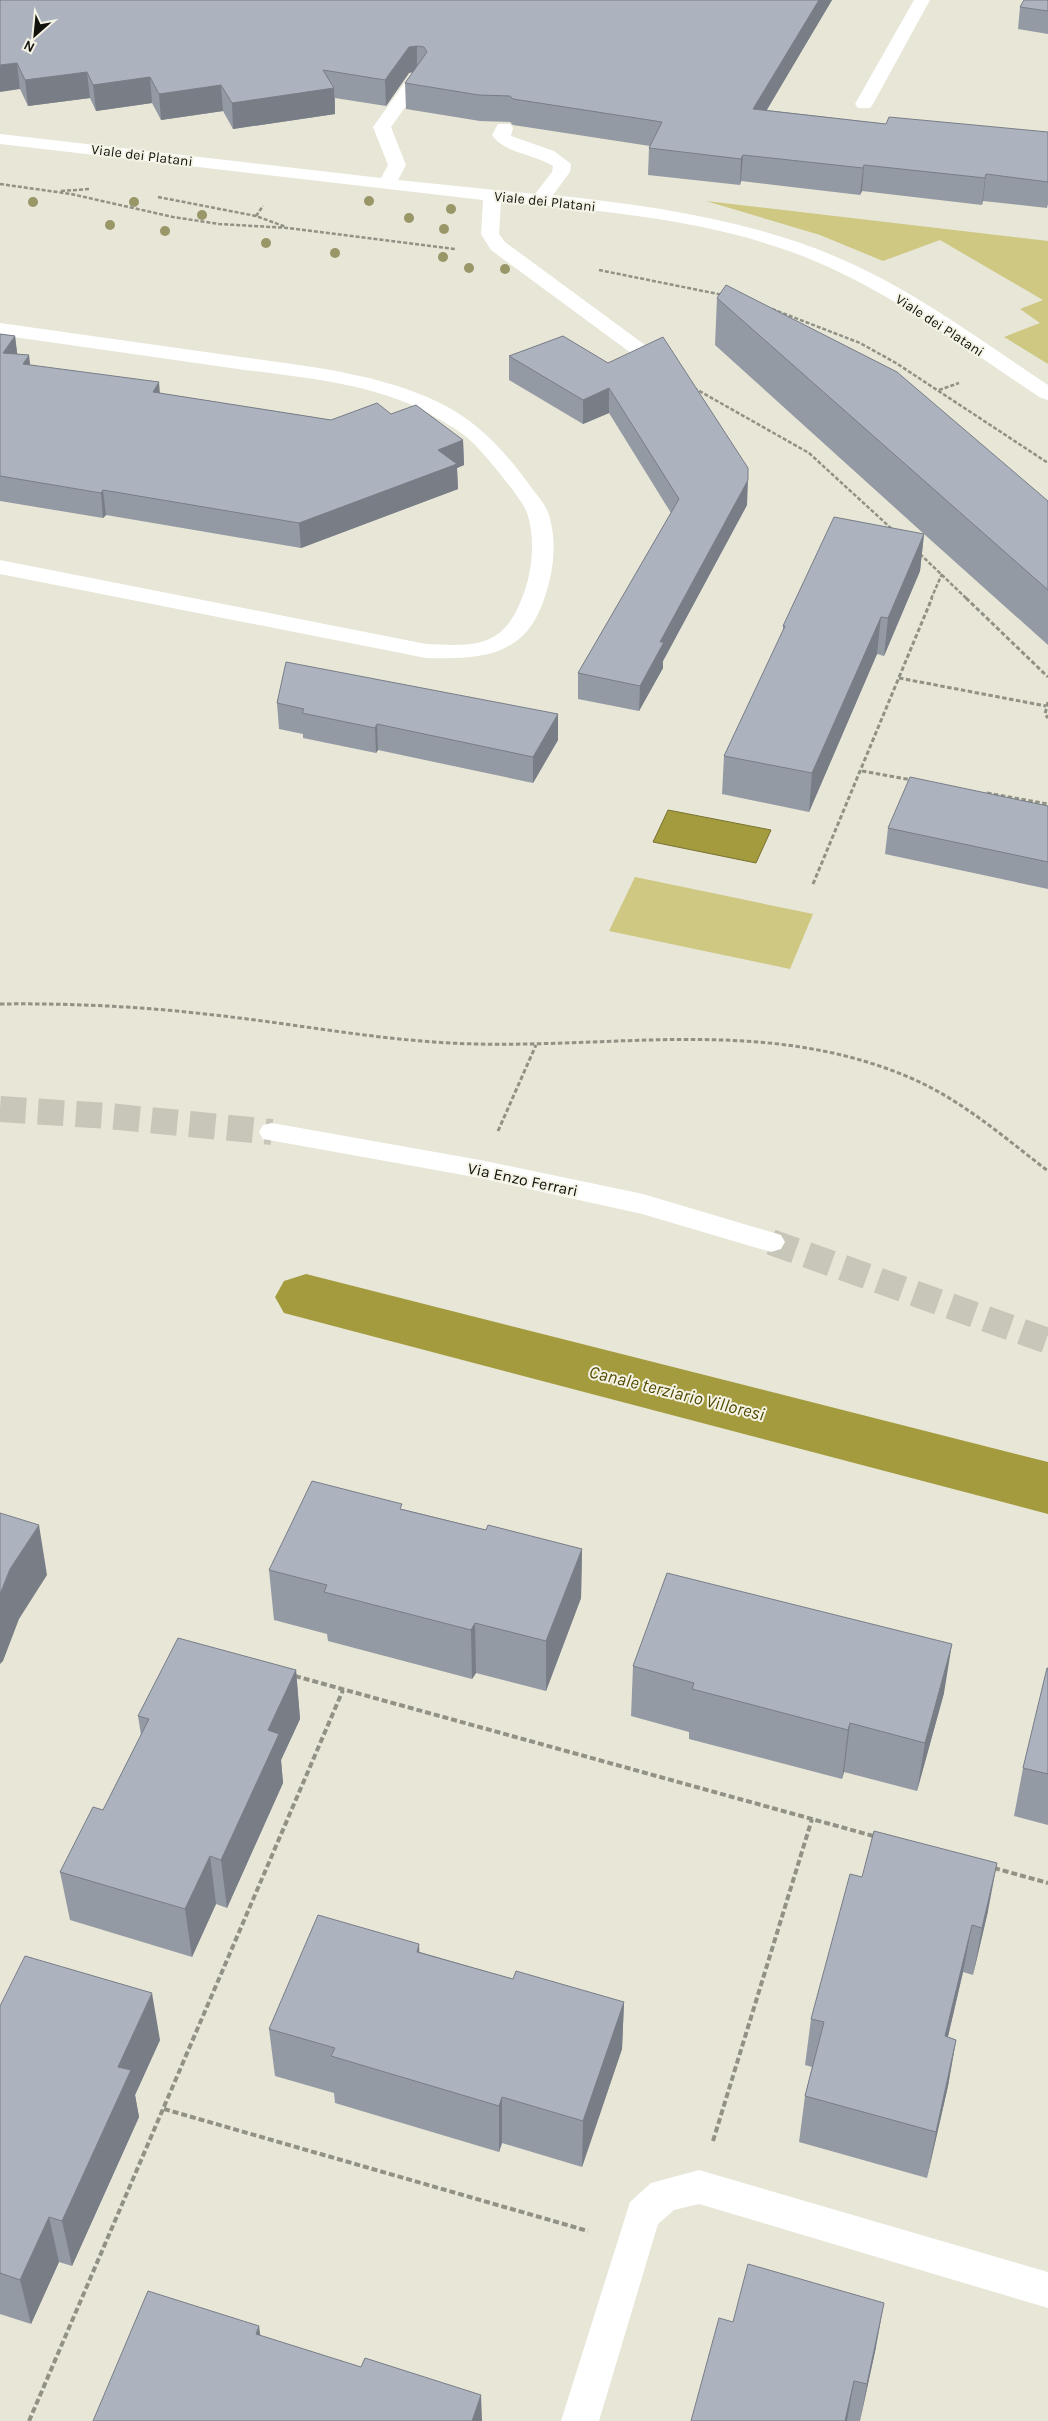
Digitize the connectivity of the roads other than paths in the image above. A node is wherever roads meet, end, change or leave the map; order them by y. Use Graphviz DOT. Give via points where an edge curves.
graph roads {
  1 [pos="922,0"];
  2 [pos="417,78"];
  3 [pos="864,104"];
  4 [pos="504,128"];
  5 [pos="0,139"];
  6 [pos="20,141"];
  7 [pos="0,155"];
  8 [pos="387,184"];
  9 [pos="492,196"];
  10 [pos="540,200"];
  11 [pos="0,329"];
  12 [pos="638,349"];
  13 [pos="1048,394"];
  14 [pos="0,567"];
  15 [pos="272,1132"];
  16 [pos="771,1242"];
  17 [pos="1048,2290"];
  18 [pos="580,2421"];
  1 -- 3 [label="street"];
  2 -- 8 [label="street" via="382,127 397,165"];
  4 -- 10 [label="street" via="501,135 504,140 548,155 562,164 561,172"];
  5 -- 6 [label="street, Viale dei Platani"];
  6 -- 7 [label="street"];
  6 -- 8 [label="street, Viale dei Platani"];
  8 -- 9 [label="street, Viale dei Platani"];
  9 -- 10 [label="street, Viale dei Platani"];
  9 -- 12 [label="street" via="490,234 498,246"];
  10 -- 13 [label="street, Viale dei Platani" via="697,220 808,252 866,278"];
  11 -- 14 [label="street" via="317,374 385,389 432,407 479,437 512,476 538,513 543,549 540,581 528,612 513,636 489,647 462,652 426,651"];
  15 -- 16 [label="street, Via Enzo Ferrari" via="480,1169 643,1204"];
  17 -- 18 [label="street" via="699,2187 664,2195 643,2214"];
}
